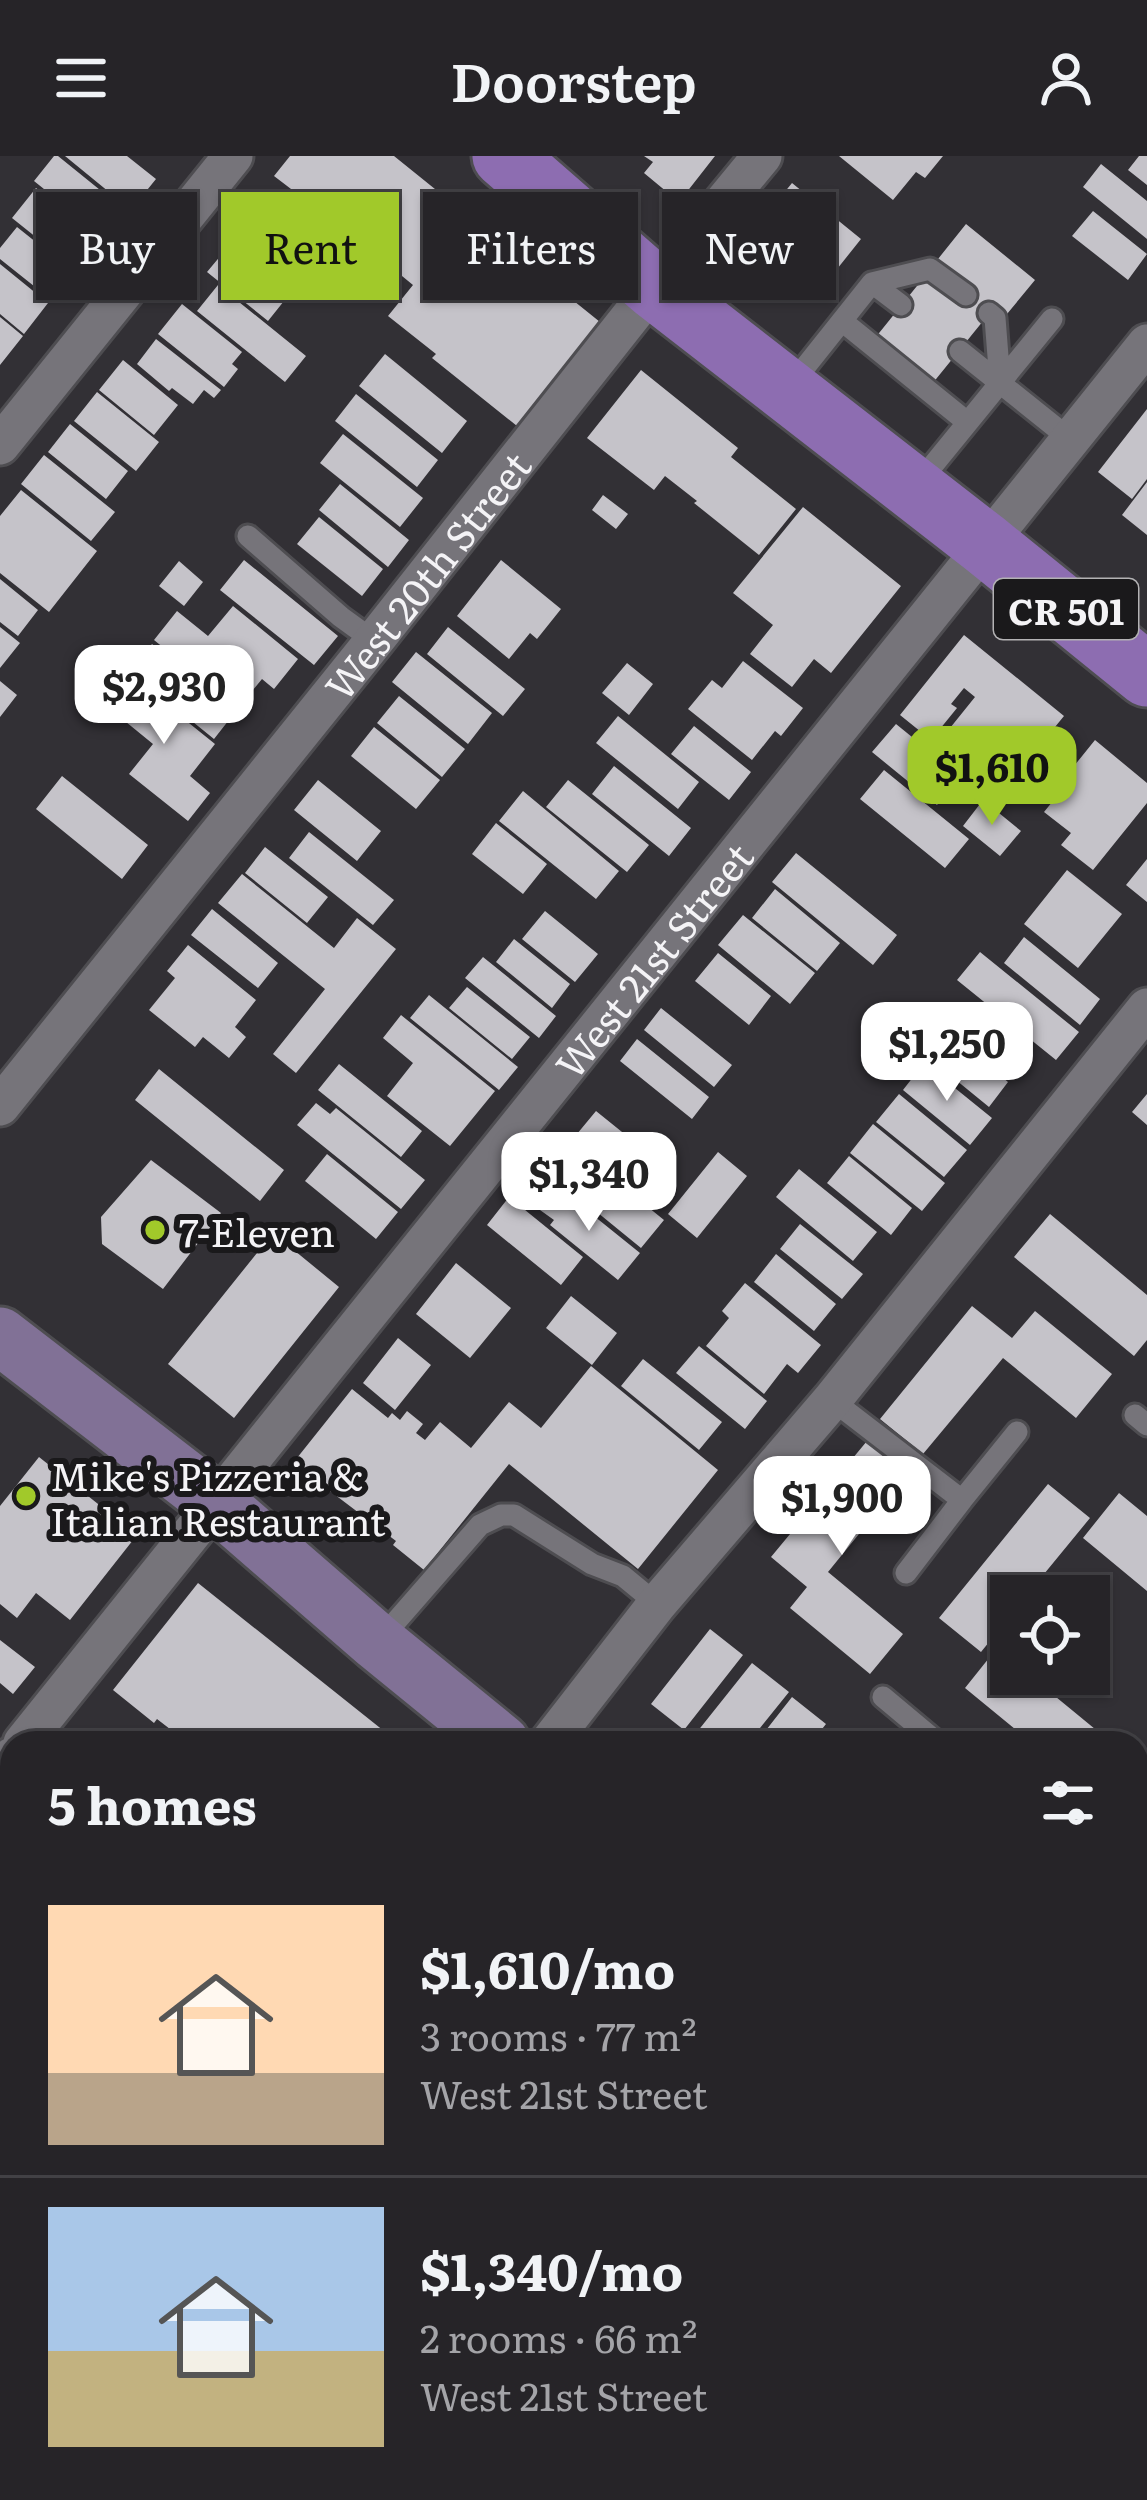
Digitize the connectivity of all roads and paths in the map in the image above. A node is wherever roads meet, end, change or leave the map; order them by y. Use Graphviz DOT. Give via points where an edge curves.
graph roads {
  1 [pos="233,156"];
  2 [pos="504,156"];
  3 [pos="761,156"];
  4 [pos="872,284"];
  5 [pos="654,287"];
  6 [pos="966,295"];
  7 [pos="901,305"];
  8 [pos="989,313"];
  9 [pos="1052,319"];
  10 [pos="842,320"];
  11 [pos="1147,344"];
  12 [pos="960,350"];
  13 [pos="1000,382"];
  14 [pos="787,391"];
  15 [pos="967,422"];
  16 [pos="1070,439"];
  17 [pos="0,445"];
  18 [pos="914,490"];
  19 [pos="248,536"];
  20 [pos="985,544"];
  21 [pos="374,641"];
  22 [pos="1147,675"];
  23 [pos="1147,1008"];
  24 [pos="0,1106"];
  25 [pos="0,1336"];
  26 [pos="832,1400"];
  27 [pos="1018,1432"];
  28 [pos="962,1500"];
  29 [pos="218,1504"];
  30 [pos="906,1573"];
  31 [pos="657,1604"];
  32 [pos="377,1642"];
  33 [pos="883,1697"];
  34 [pos="33,1731"];
  35 [pos="486,1731"];
  36 [pos="558,1731"];
  37 [pos="924,1731"];
  1 -- 17 [label="street"];
  2 -- 5 [label="main road, CR 501"];
  3 -- 5 [label="street, West 20th Street"];
  4 -- 6 [label="lane" via="930,268"];
  4 -- 7 [label="lane"];
  4 -- 10 [label="lane"];
  5 -- 14 [label="main road, CR 501"];
  5 -- 21 [label="street, West 20th Street"];
  8 -- 13 [label="lane"];
  9 -- 13 [label="lane"];
  10 -- 14 [label="lane"];
  10 -- 15 [label="lane"];
  11 -- 16 [label="street, West 21st Street"];
  12 -- 13 [label="lane"];
  13 -- 15 [label="lane"];
  13 -- 16 [label="lane"];
  14 -- 18 [label="main road, CR 501"];
  15 -- 18 [label="lane"];
  16 -- 20 [label="street, West 21st Street"];
  18 -- 20 [label="main road, CR 501"];
  19 -- 21 [label="lane"];
  20 -- 22 [label="main road, CR 501"];
  20 -- 29 [label="street, West 21st Street"];
  21 -- 24 [label="street, West 20th Street"];
  23 -- 26 [label="street"];
  25 -- 29 [label="main road"];
  26 -- 28 [label="lane"];
  26 -- 31 [label="street"];
  27 -- 28 [label="lane"];
  28 -- 30 [label="lane"];
  29 -- 32 [label="main road"];
  29 -- 34 [label="street, West 21st Street"];
  31 -- 32 [label="lane" via="623,1576 501,1514 480,1526"];
  31 -- 36 [label="street"];
  32 -- 35 [label="main road"];
  33 -- 37 [label="lane"];
}
